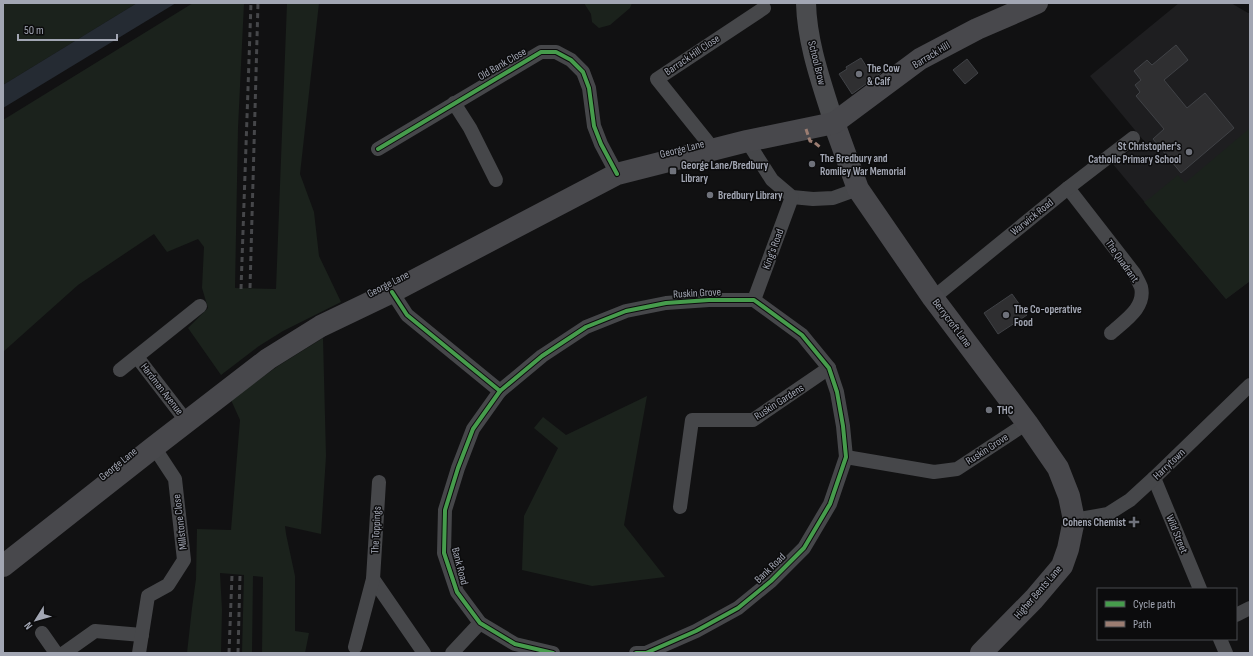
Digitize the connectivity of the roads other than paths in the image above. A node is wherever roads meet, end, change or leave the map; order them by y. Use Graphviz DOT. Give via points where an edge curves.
graph roads {
  1 [pos="806,3"];
  2 [pos="1037,3"];
  3 [pos="765,10"];
  4 [pos="454,103"];
  5 [pos="834,123"];
  6 [pos="1133,138"];
  7 [pos="747,141"];
  8 [pos="378,149"];
  9 [pos="714,150"];
  10 [pos="617,174"];
  11 [pos="496,180"];
  12 [pos="1068,188"];
  13 [pos="858,189"];
  14 [pos="792,197"];
  15 [pos="392,292"];
  16 [pos="933,298"];
  17 [pos="754,300"];
  18 [pos="200,306"];
  19 [pos="1111,333"];
  20 [pos="137,357"];
  21 [pos="829,368"];
  22 [pos="120,370"];
  23 [pos="1250,385"];
  24 [pos="500,391"];
  25 [pos="187,422"];
  26 [pos="1027,423"];
  27 [pos="154,447"];
  28 [pos="846,457"];
  29 [pos="1154,478"];
  30 [pos="379,482"];
  31 [pos="680,507"];
  32 [pos="1074,520"];
  33 [pos="3,566"];
  34 [pos="374,579"];
  35 [pos="1200,588"];
  36 [pos="1250,608"];
  37 [pos="1237,614"];
  38 [pos="480,623"];
  39 [pos="42,633"];
  40 [pos="142,635"];
  41 [pos="1220,640"];
  42 [pos="354,647"];
  43 [pos="991,650"];
  44 [pos="56,653"];
  45 [pos="64,653"];
  46 [pos="138,653"];
  47 [pos="424,653"];
  48 [pos="452,653"];
  49 [pos="553,653"];
  50 [pos="636,653"];
  51 [pos="647,653"];
  52 [pos="1226,653"];
  1 -- 5 [label="main road, School Brow" via="815,63"];
  2 -- 5 [label="main road, Barrack Hill" via="977,29 920,59"];
  3 -- 9 [label="street, Barrack Hill Close" via="657,79"];
  4 -- 8 [label="street, Old Bank Close"];
  4 -- 10 [label="street, Old Bank Close" via="541,52 556,52 571,60 584,72 589,88 594,126"];
  4 -- 11 [label="street" via="470,128"];
  5 -- 7 [label="main road, George Lane"];
  5 -- 13 [label="main road, Berrycroft Lane"];
  6 -- 12 [label="street, Warwick Road"];
  7 -- 9 [label="main road, George Lane"];
  7 -- 14 [label="street" via="772,180"];
  9 -- 10 [label="main road, George Lane"];
  10 -- 15 [label="main road, George Lane"];
  12 -- 16 [label="street, Warwick Road"];
  12 -- 19 [label="street, The Quadrant" via="1134,272 1141,287 1141,302 1134,313"];
  13 -- 14 [label="street" via="833,198"];
  13 -- 16 [label="main road, Berrycroft Lane"];
  14 -- 17 [label="street, King's Road"];
  15 -- 24 [label="street" via="407,315"];
  15 -- 25 [label="main road, George Lane" via="321,326 268,359"];
  16 -- 26 [label="main road, Berrycroft Lane"];
  17 -- 21 [label="street" via="802,335"];
  17 -- 24 [label="street, Ruskin Grove" via="666,303 626,311 586,327 542,356"];
  18 -- 20 [label="street, Hardman Avenue"];
  20 -- 22 [label="street, Hardman Avenue"];
  20 -- 25 [label="street, Hardman Avenue"];
  21 -- 28 [label="street" via="837,392"];
  21 -- 31 [label="street, Ruskin Gardens" via="753,420 692,420"];
  23 -- 29 [label="street, Harrytown"];
  24 -- 38 [label="street, Bank Road" via="473,429 445,510 444,553 457,592"];
  25 -- 27 [label="main road, George Lane"];
  26 -- 28 [label="street, Ruskin Grove" via="957,469 947,471 934,472"];
  26 -- 32 [label="main road, Berrycroft Lane" via="1058,468 1069,496"];
  27 -- 33 [label="main road, George Lane"];
  27 -- 40 [label="street, Millstone Close" via="175,479 184,560 168,585 148,596"];
  28 -- 51 [label="street, Bank Road" via="830,504 804,548 772,581 738,608"];
  29 -- 32 [label="street, Harrytown" via="1130,500 1108,514"];
  29 -- 35 [label="street, Wild Street"];
  30 -- 34 [label="street, The Toppings"];
  32 -- 43 [label="main road, Higher Bents Lane" via="1062,566"];
  34 -- 42 [label="street, The Toppings"];
  34 -- 47 [label="street"];
  36 -- 37 [label="street"];
  38 -- 48 [label="street"];
  38 -- 49 [label="street, Bank Road" via="515,644"];
  39 -- 44 [label="street"];
  40 -- 45 [label="street" via="95,631"];
  40 -- 46 [label="street, Millstone Close"];
  41 -- 52 [label="street"];
  50 -- 51 [label="street, Bank Road"];
}
